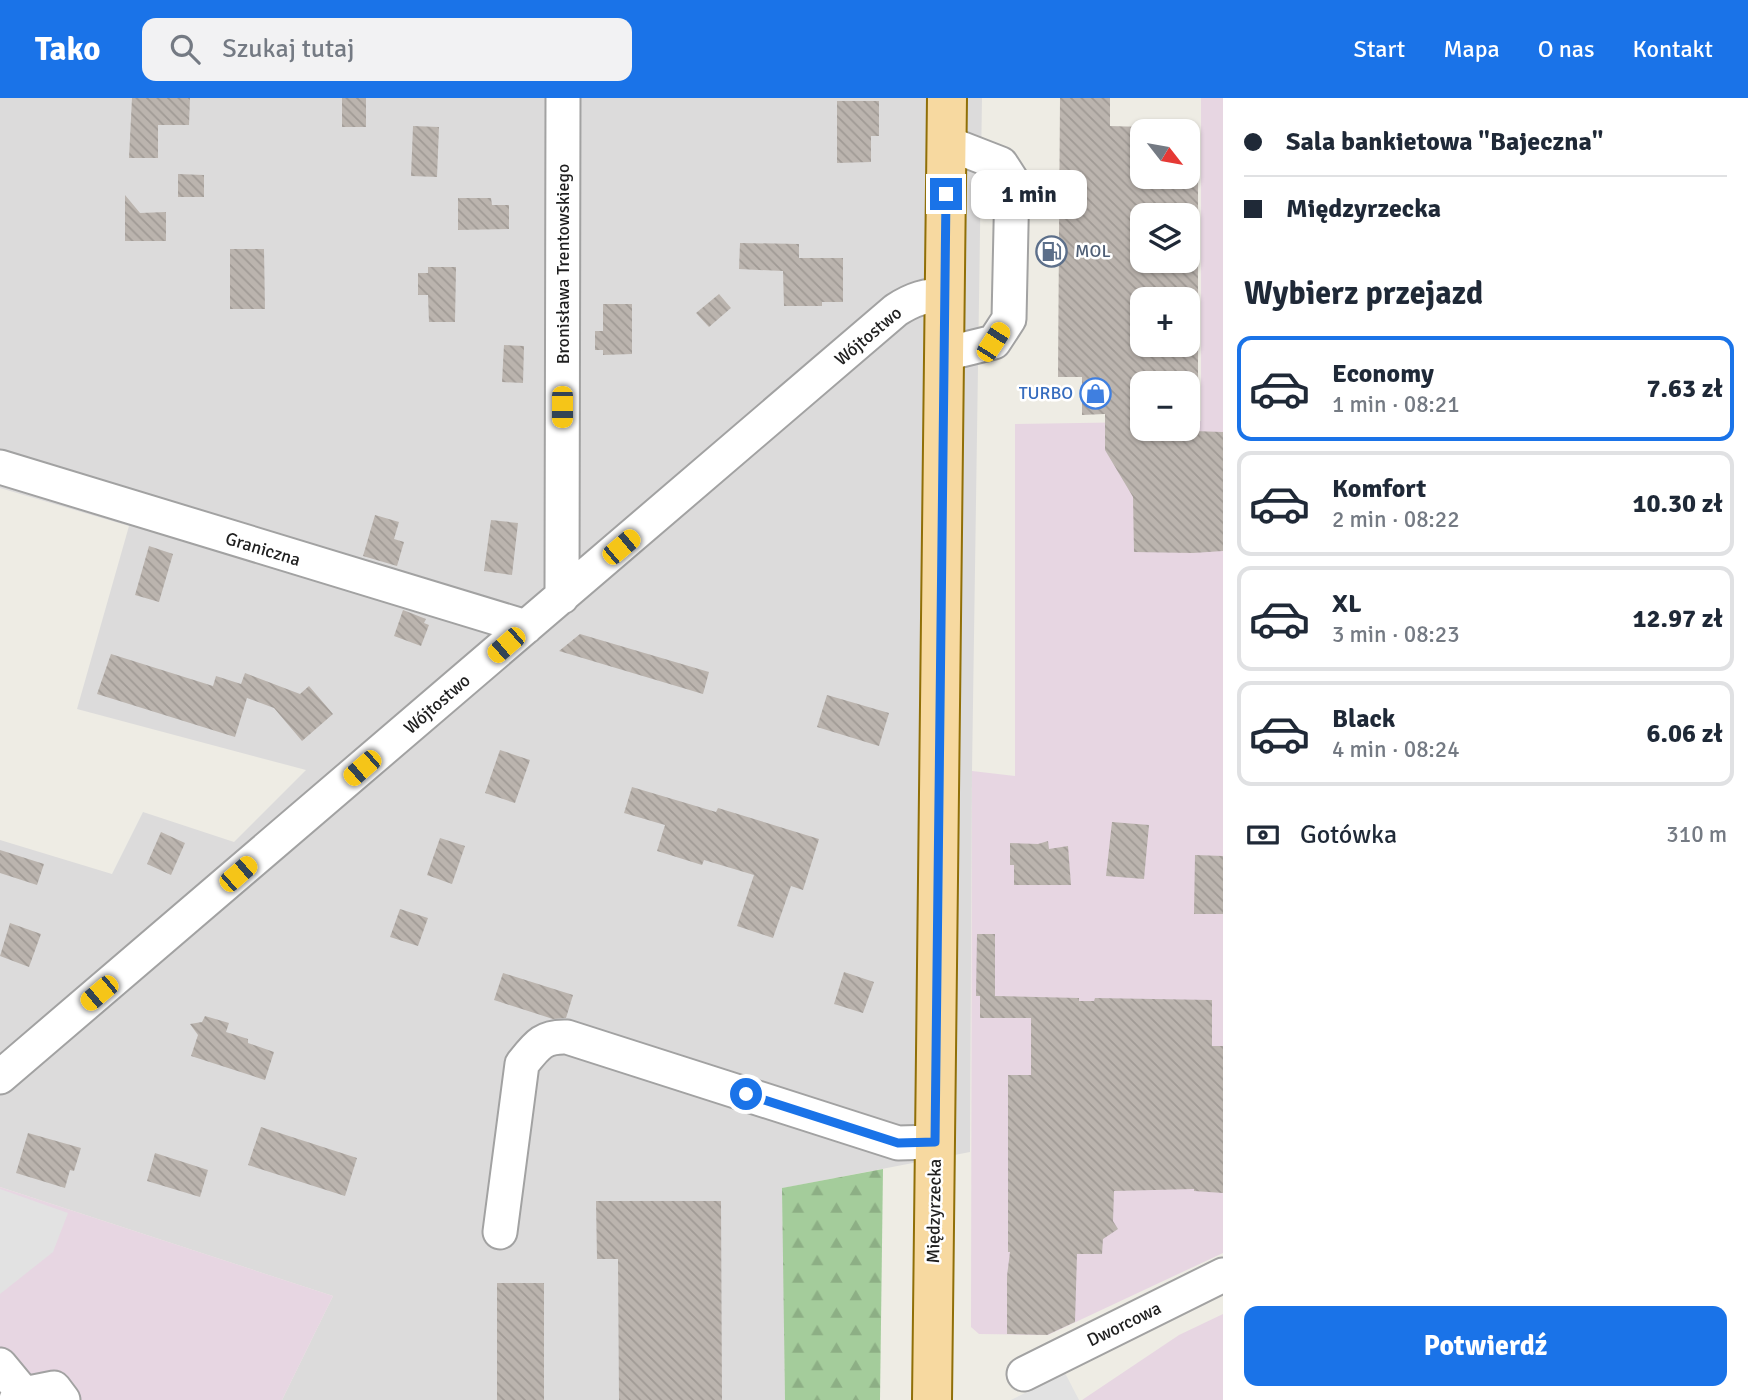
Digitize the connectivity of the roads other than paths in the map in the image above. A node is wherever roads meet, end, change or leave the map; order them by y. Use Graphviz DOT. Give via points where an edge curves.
graph roads {
  1 [pos="563,98"];
  2 [pos="947,98"];
  3 [pos="947,143"];
  4 [pos="946,295"];
  5 [pos="945,354"];
  6 [pos="0,467"];
  7 [pos="562,597"];
  8 [pos="526,628"];
  9 [pos="0,1077"];
  10 [pos="935,1142"];
  11 [pos="500,1232"];
  12 [pos="1223,1275"];
  13 [pos="0,1365"];
  14 [pos="1024,1374"];
  15 [pos="20,1397"];
  16 [pos="63,1400"];
  17 [pos="932,1400"];
  1 -- 7 [label="street, Bronisława Trentowskiego"];
  2 -- 3 [label="main road, Międzyrzecka"];
  3 -- 4 [label="main road, Międzyrzecka"];
  3 -- 5 [label="street" via="1002,164 1012,181 1009,318 993,342"];
  4 -- 5 [label="main road, Międzyrzecka"];
  4 -- 7 [label="street, Wójtostwo" via="928,295 896,310"];
  5 -- 10 [label="main road, Międzyrzecka"];
  6 -- 8 [label="street, Graniczna"];
  7 -- 8 [label="street, Wójtostwo"];
  8 -- 9 [label="street, Wójtostwo"];
  10 -- 11 [label="street" via="898,1143 567,1037 550,1037 522,1064"];
  10 -- 17 [label="main road, Międzyrzecka"];
  12 -- 14 [label="street, Dworcowa"];
  13 -- 15 [label="street"];
  15 -- 16 [label="street" via="54,1388"];
}
